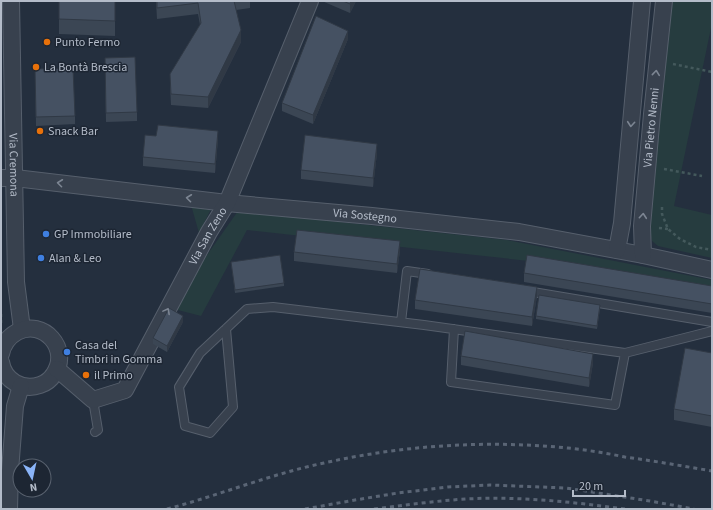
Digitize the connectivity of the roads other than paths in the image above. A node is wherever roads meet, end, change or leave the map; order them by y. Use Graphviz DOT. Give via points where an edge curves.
graph roads {
  1 [pos="11,1"];
  2 [pos="310,1"];
  3 [pos="642,1"];
  4 [pos="664,1"];
  5 [pos="8,178"];
  6 [pos="227,202"];
  7 [pos="617,250"];
  8 [pos="643,255"];
  9 [pos="712,270"];
  10 [pos="438,276"];
  11 [pos="517,289"];
  12 [pos="401,322"];
  13 [pos="712,322"];
  14 [pos="22,329"];
  15 [pos="226,329"];
  16 [pos="454,329"];
  17 [pos="712,332"];
  18 [pos="1,353"];
  19 [pos="625,353"];
  20 [pos="57,369"];
  21 [pos="22,386"];
  22 [pos="93,400"];
  23 [pos="8,403"];
  24 [pos="95,432"];
  25 [pos="9,509"];
  1 -- 5 [label="street, Via Cremona"];
  2 -- 6 [label="street, Via San Zeno"];
  3 -- 7 [label="street, Via Pietro Nenni, one-way" via="622,223"];
  8 -- 4 [label="street, Via Pietro Nenni, one-way" via="642,226"];
  6 -- 5 [label="street, Via Sostegno, one-way"];
  5 -- 14 [label="street, Via Cremona"];
  6 -- 7 [label="street, Via Sostegno" via="519,232"];
  22 -- 6 [label="street, Via San Zeno, one-way" via="125,390"];
  7 -- 8 [label="street, Via Sostegno"];
  8 -- 9 [label="street, Via Sostegno"];
  10 -- 12 [label="lane" via="407,271"];
  11 -- 13 [label="lane"];
  12 -- 15 [label="lane" via="273,307 247,309"];
  12 -- 16 [label="lane"];
  14 -- 18 [label="street" via="10,336"];
  14 -- 20 [label="street" via="41,330 49,335 59,351"];
  15 -- 15 [label="lane" via="200,353 179,387 185,426 210,433 233,407"];
  16 -- 19 [label="lane"];
  16 -- 19 [label="lane" via="451,382 615,405"];
  17 -- 19 [label="lane"];
  18 -- 21 [label="street" via="2,367 6,375"];
  20 -- 21 [label="street" via="51,378 42,384"];
  20 -- 22 [label="street"];
  21 -- 23 [label="street"];
  22 -- 24 [label="lane" via="98,430"];
  23 -- 25 [label="street"];
}
